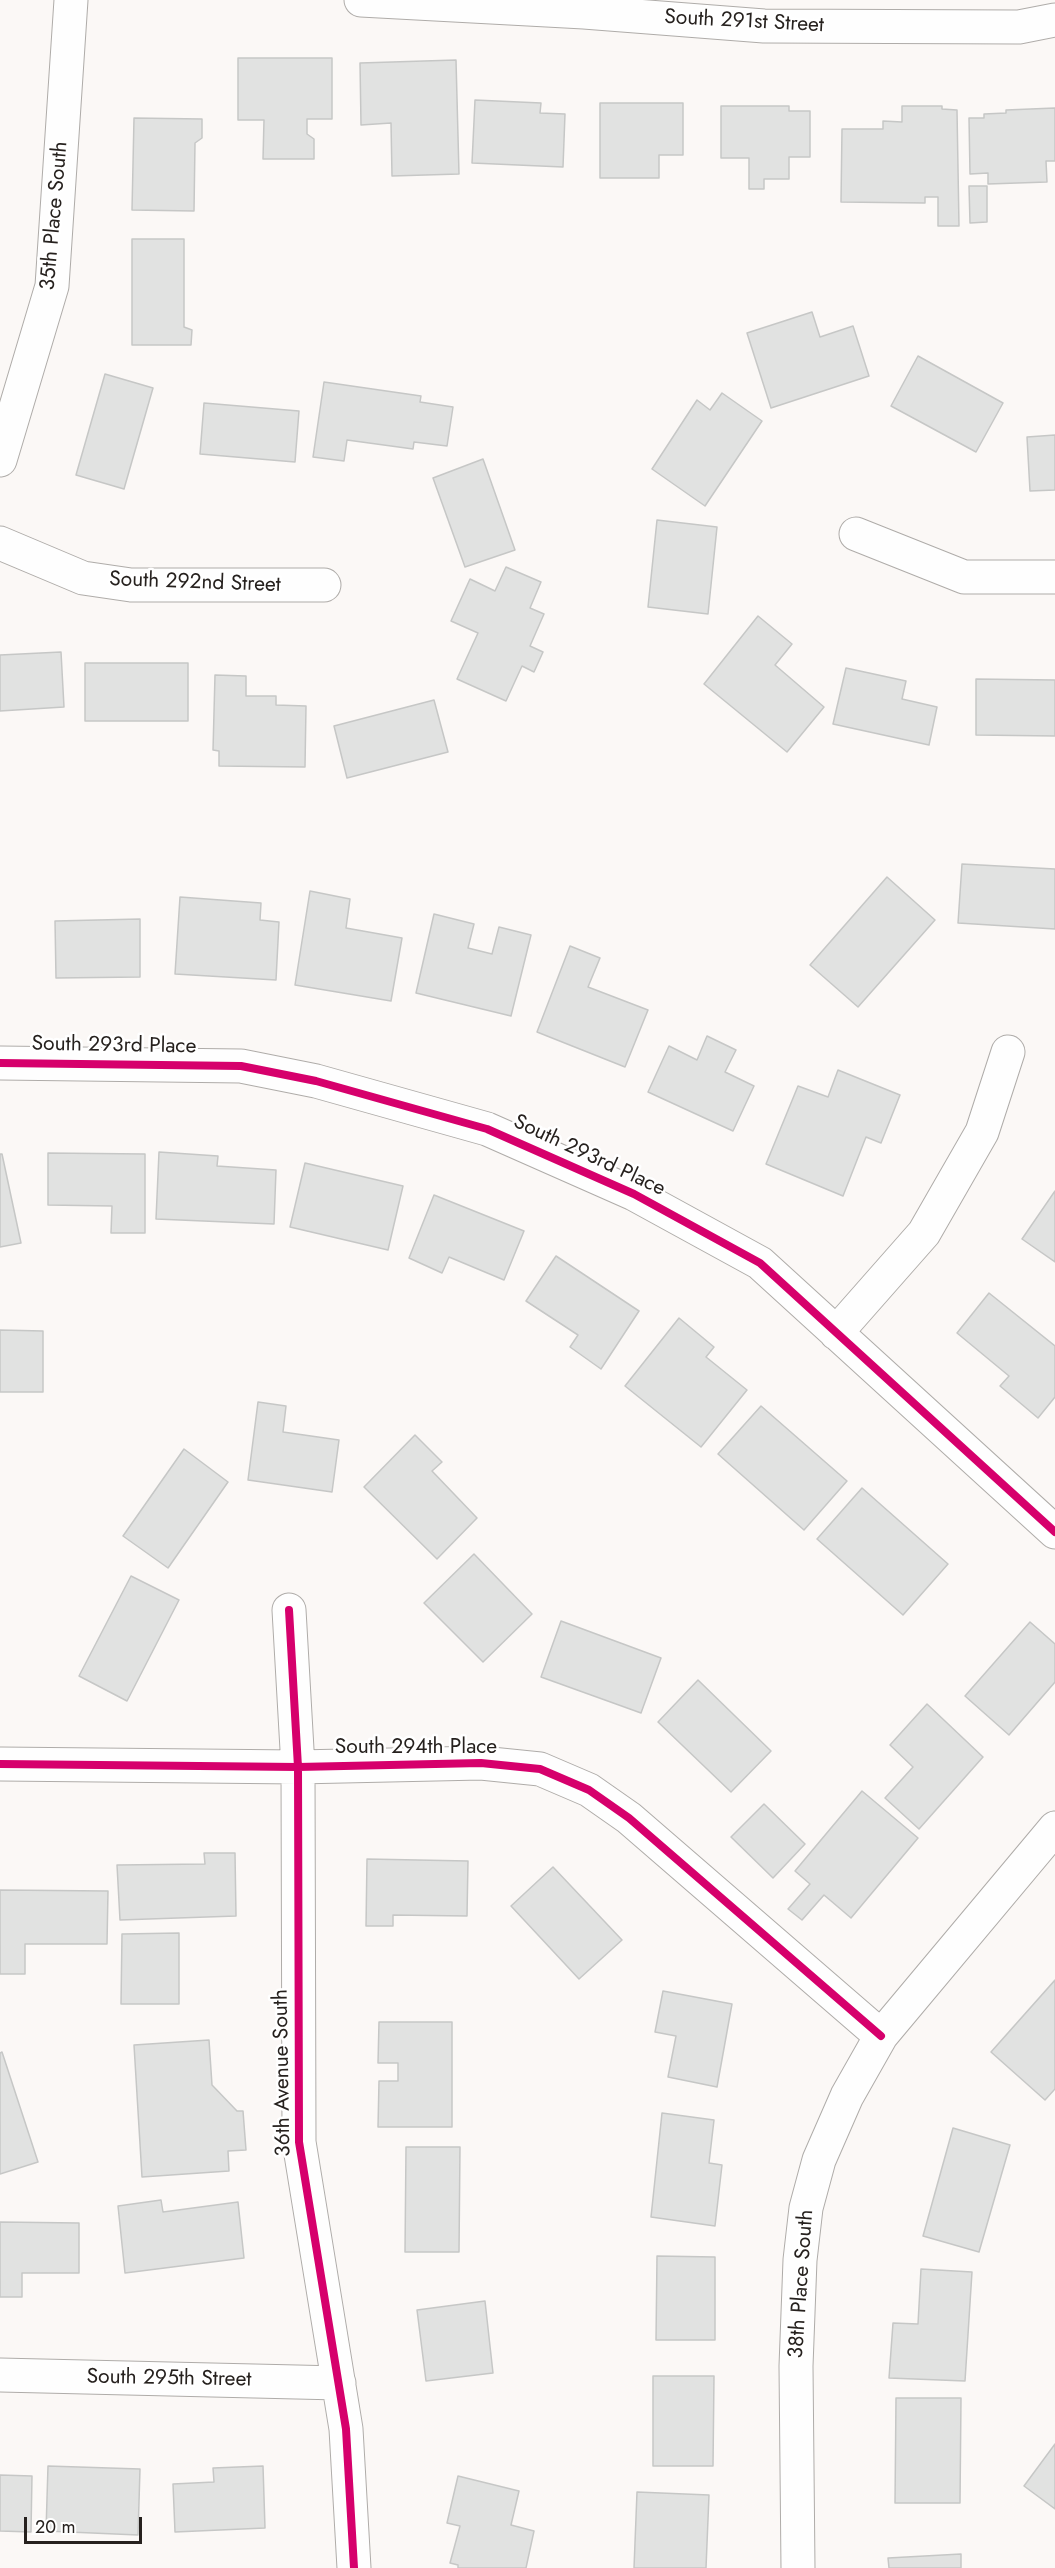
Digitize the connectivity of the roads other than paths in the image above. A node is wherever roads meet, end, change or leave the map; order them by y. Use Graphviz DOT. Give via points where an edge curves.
graph roads {
  1 [pos="71,0"];
  2 [pos="361,0"];
  3 [pos="584,6"];
  4 [pos="1055,20"];
  5 [pos="0,460"];
  6 [pos="856,534"];
  7 [pos="0,543"];
  8 [pos="1055,577"];
  9 [pos="324,585"];
  10 [pos="1008,1052"];
  11 [pos="0,1063"];
  12 [pos="836,1333"];
  13 [pos="1055,1532"];
  14 [pos="289,1610"];
  15 [pos="0,1764"];
  16 [pos="298,1767"];
  17 [pos="1055,1828"];
  18 [pos="881,2036"];
  19 [pos="0,2375"];
  20 [pos="339,2383"];
  21 [pos="354,2568"];
  22 [pos="798,2568"];
  1 -- 5 [label="street, 35th Place South" via="52,286"];
  2 -- 3 [label="street, South 291st Street"];
  3 -- 4 [label="street, South 291st Street" via="764,26 1019,27"];
  6 -- 8 [label="street" via="964,577"];
  7 -- 9 [label="street, South 292nd Street" via="83,578 122,583"];
  10 -- 12 [label="street" via="982,1132 924,1233"];
  11 -- 12 [label="street, South 293rd Place" via="241,1066 316,1081 487,1129 634,1194 760,1263"];
  12 -- 13 [label="street, South 293rd Place"];
  14 -- 16 [label="street, 36th Avenue South"];
  15 -- 16 [label="street, South 294th Place"];
  16 -- 18 [label="street, South 294th Place" via="481,1763 540,1769 589,1790 629,1818"];
  16 -- 20 [label="street, 36th Avenue South" via="299,2142"];
  17 -- 18 [label="street, 38th Place South"];
  18 -- 22 [label="street, 38th Place South" via="847,2096 819,2160 806,2208 796,2366"];
  19 -- 20 [label="street, South 295th Street"];
  20 -- 21 [label="street, 36th Avenue South" via="346,2429"];
}
